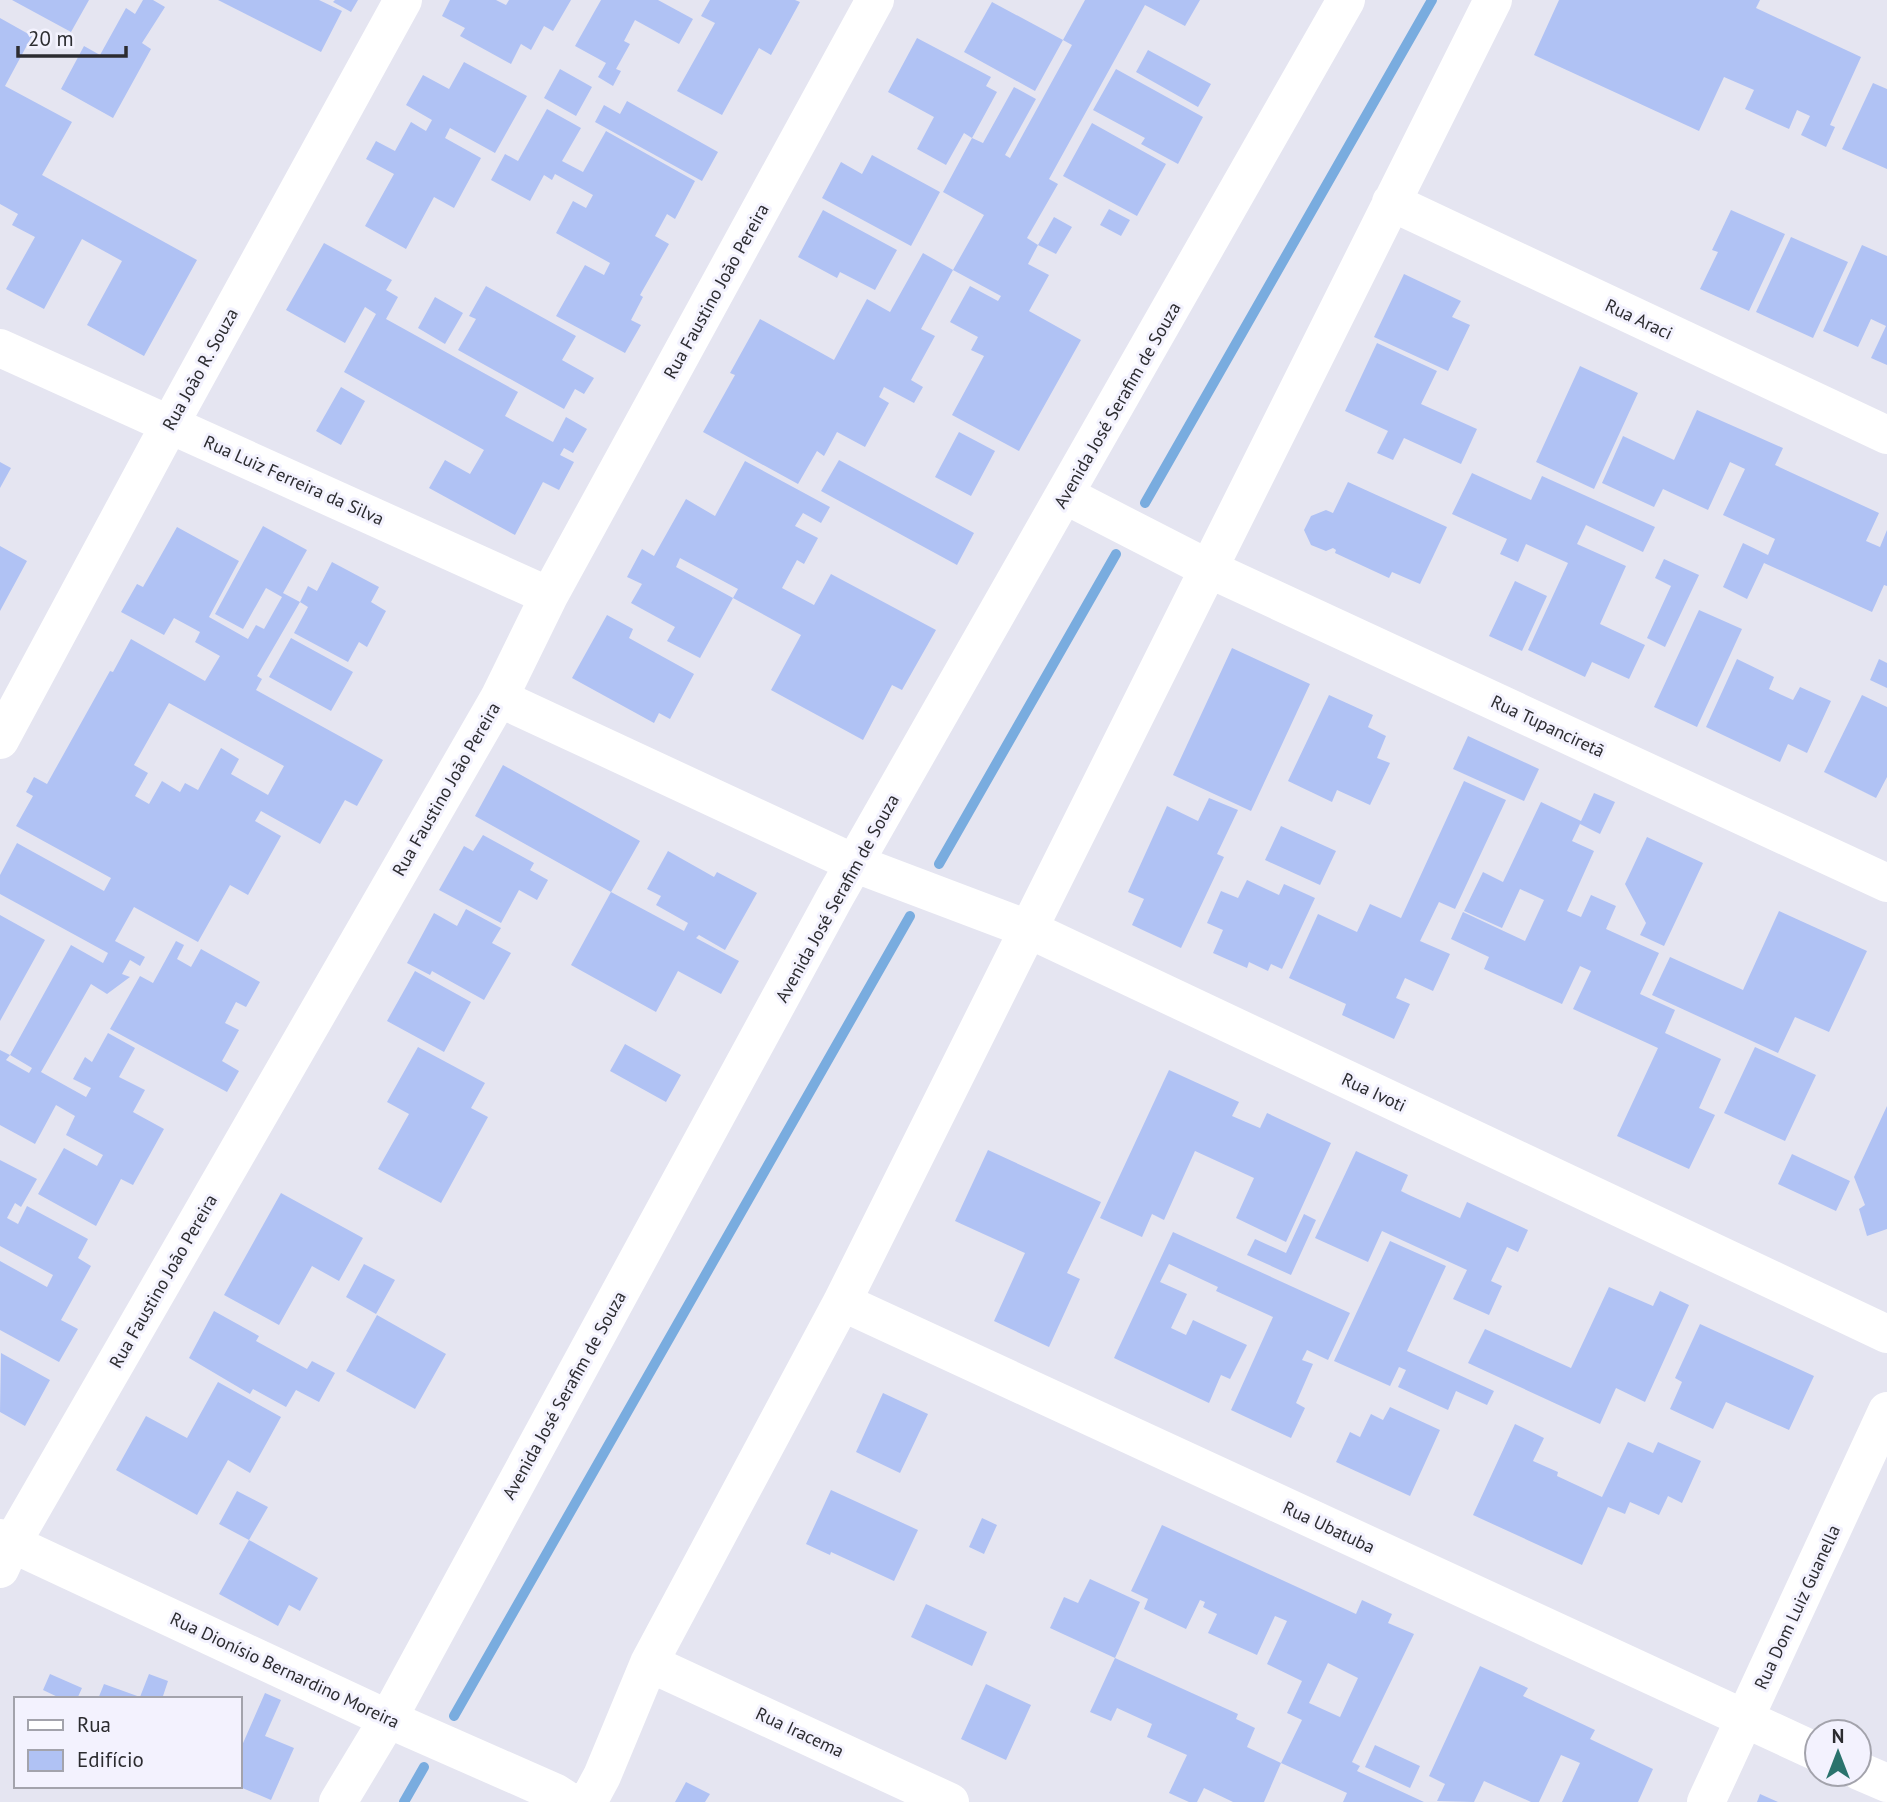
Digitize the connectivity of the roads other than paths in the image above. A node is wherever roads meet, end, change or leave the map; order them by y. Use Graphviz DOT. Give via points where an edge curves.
graph roads {
  1 [pos="403,0"];
  2 [pos="875,0"];
  3 [pos="1346,0"];
  4 [pos="1493,0"];
  5 [pos="1391,202"];
  6 [pos="0,348"];
  7 [pos="170,424"];
  8 [pos="1887,435"];
  9 [pos="1065,495"];
  10 [pos="1209,569"];
  11 [pos="549,596"];
  12 [pos="499,698"];
  13 [pos="0,740"];
  14 [pos="856,864"];
  15 [pos="1887,883"];
  16 [pos="1028,929"];
  17 [pos="842,1302"];
  18 [pos="1887,1334"];
  19 [pos="1887,1411"];
  20 [pos="4,1550"];
  21 [pos="649,1663"];
  22 [pos="388,1719"];
  23 [pos="1745,1720"];
  24 [pos="1803,1746"];
  25 [pos="338,1802"];
  26 [pos="570,1802"];
  27 [pos="588,1802"];
  28 [pos="950,1802"];
  29 [pos="1706,1802"];
  1 -- 7 [label="street, Rua João R. Souza"];
  2 -- 11 [label="street, Rua Faustino João Pereira"];
  3 -- 9 [label="street, Avenida José Serafim de Souza"];
  4 -- 5 [label="street"];
  5 -- 8 [label="street, Rua Araci"];
  5 -- 10 [label="street"];
  6 -- 7 [label="street, Rua Luiz Ferreira da Silva"];
  7 -- 11 [label="street, Rua Luiz Ferreira da Silva"];
  7 -- 13 [label="street, Rua João R. Souza"];
  9 -- 10 [label="street, Rua Tupanciretã"];
  9 -- 14 [label="street, Avenida José Serafim de Souza"];
  10 -- 15 [label="street, Rua Tupanciretã"];
  10 -- 16 [label="street"];
  11 -- 12 [label="street, Rua Faustino João Pereira"];
  12 -- 14 [label="street"];
  12 -- 20 [label="street, Rua Faustino João Pereira"];
  14 -- 16 [label="street, Rua Ivoti"];
  14 -- 22 [label="street, Avenida José Serafim de Souza"];
  16 -- 17 [label="street"];
  16 -- 18 [label="street, Rua Ivoti"];
  17 -- 21 [label="street"];
  17 -- 23 [label="street, Rua Ubatuba"];
  19 -- 23 [label="street, Rua Dom Luiz Guanella"];
  20 -- 22 [label="street, Rua Dionísio Bernardino Moreira"];
  21 -- 27 [label="street"];
  21 -- 28 [label="street, Rua Iracema"];
  22 -- 25 [label="street, Avenida José Serafim de Souza"];
  22 -- 26 [label="street, Rua Dionísio Bernardino Moreira"];
  23 -- 24 [label="street, Rua Ubatuba"];
  23 -- 29 [label="street, Rua Dom Luiz Guanella"];
}
